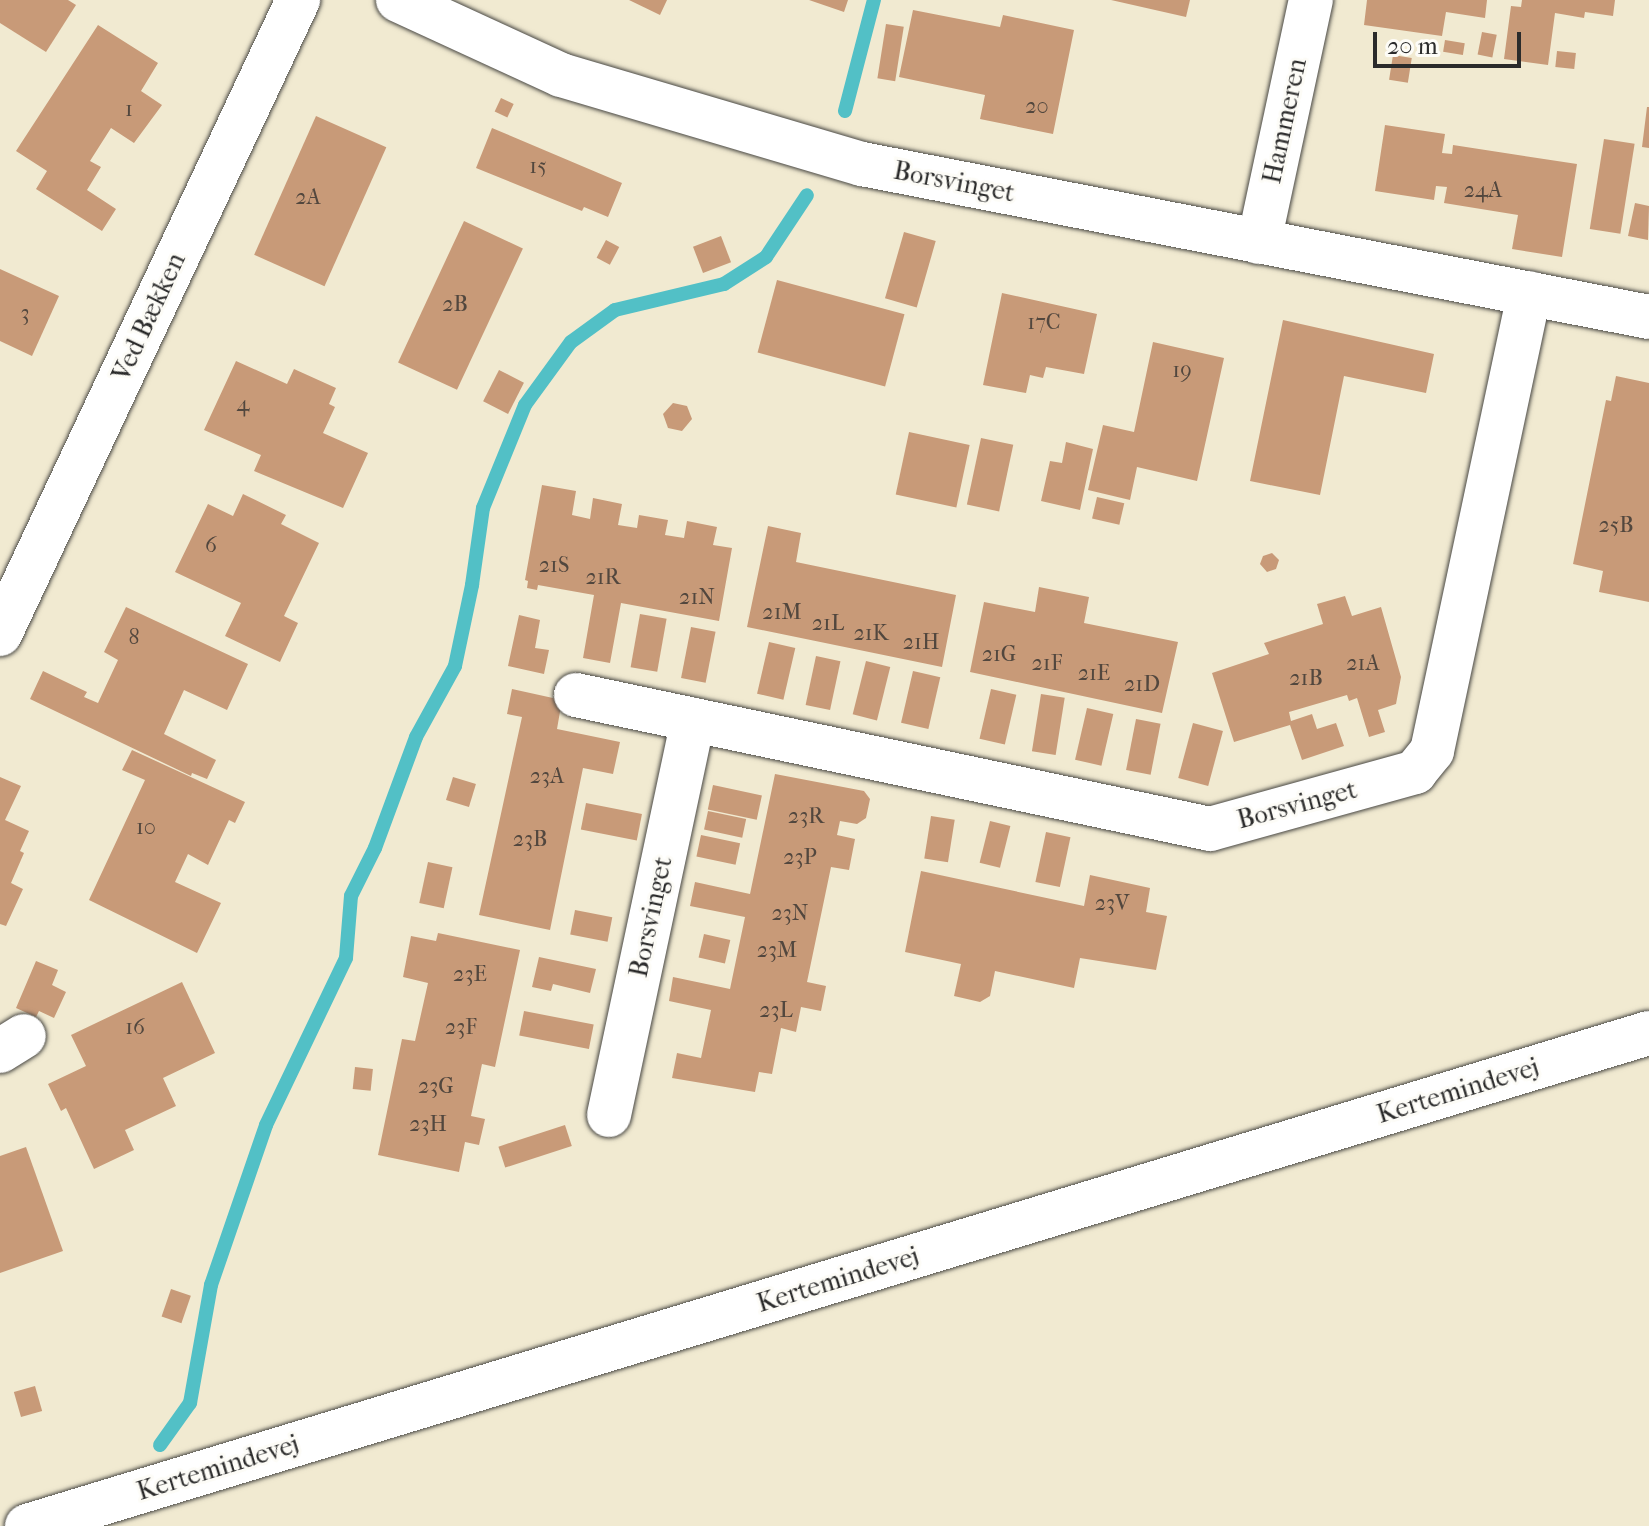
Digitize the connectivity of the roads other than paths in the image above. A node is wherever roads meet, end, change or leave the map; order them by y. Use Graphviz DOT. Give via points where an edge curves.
graph roads {
  1 [pos="298,0"];
  2 [pos="398,0"];
  3 [pos="1311,0"];
  4 [pos="1259,242"];
  5 [pos="1529,293"];
  6 [pos="1649,317"];
  7 [pos="0,634"];
  8 [pos="576,695"];
  9 [pos="693,720"];
  10 [pos="1649,1033"];
  11 [pos="609,1115"];
  12 [pos="27,1526"];
  1 -- 7 [label="street, Ved Bækken"];
  2 -- 4 [label="street, Borsvinget" via="561,75 862,164"];
  3 -- 4 [label="street, Hammeren"];
  4 -- 5 [label="street, Borsvinget"];
  5 -- 6 [label="street, Borsvinget"];
  5 -- 9 [label="street, Borsvinget" via="1432,751 1415,772 1210,829"];
  8 -- 9 [label="street, Borsvinget"];
  9 -- 11 [label="street, Borsvinget"];
  10 -- 12 [label="street, Kertemindevej"];
}
